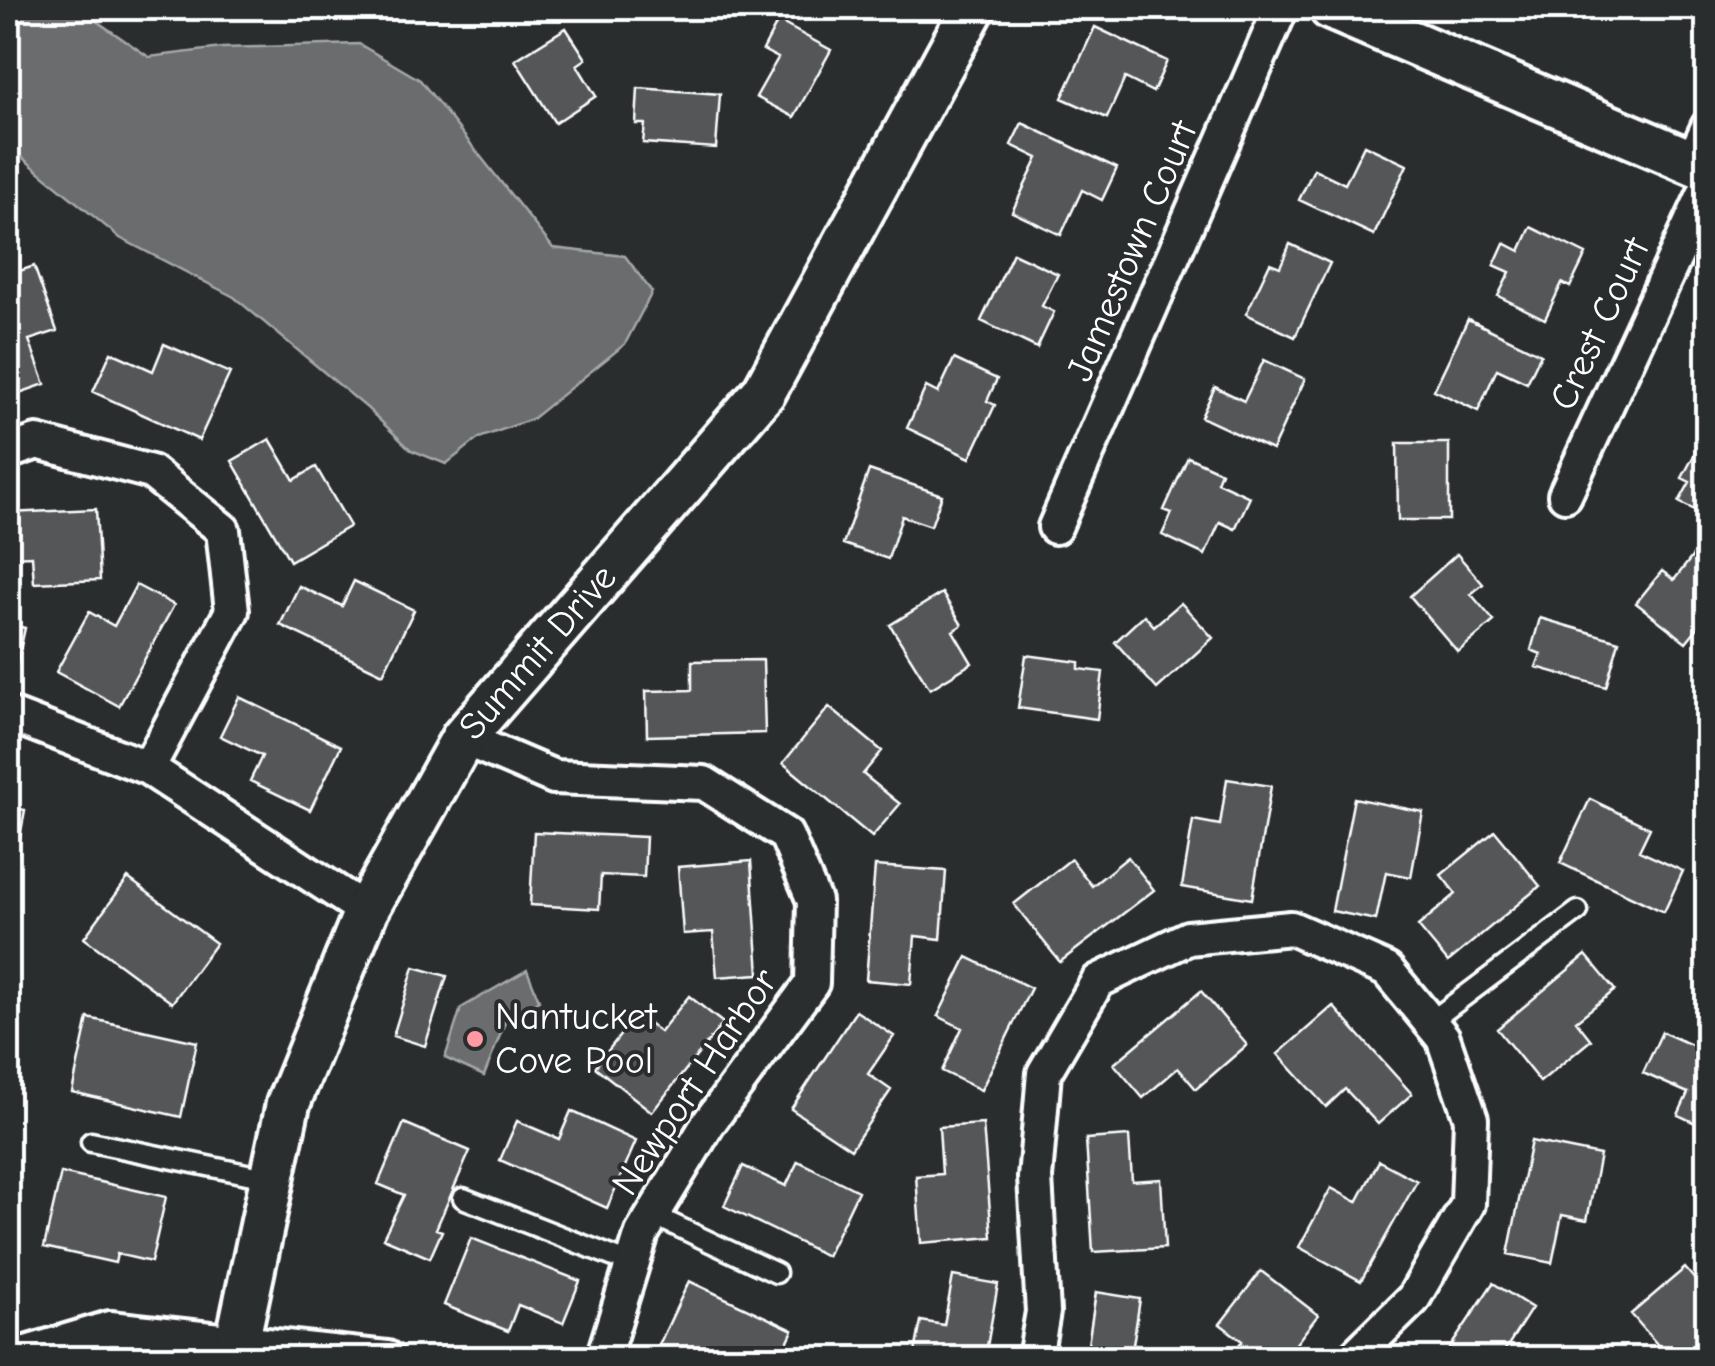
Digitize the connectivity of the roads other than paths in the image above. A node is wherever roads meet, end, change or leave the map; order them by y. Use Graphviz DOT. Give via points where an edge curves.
graph roads {
  1 [pos="973,8"];
  2 [pos="1282,8"];
  3 [pos="1331,8"];
  4 [pos="1704,161"];
  5 [pos="8,452"];
  6 [pos="1564,496"];
  7 [pos="1056,527"];
  8 [pos="8,714"];
  9 [pos="463,738"];
  10 [pos="148,768"];
  11 [pos="366,911"];
  12 [pos="1578,911"];
  13 [pos="1430,1022"];
  14 [pos="90,1142"];
  15 [pos="272,1179"];
  16 [pos="463,1198"];
  17 [pos="653,1215"];
  18 [pos="632,1264"];
  19 [pos="776,1273"];
  20 [pos="235,1350"];
  21 [pos="8,1355"];
  22 [pos="386,1358"];
  23 [pos="603,1358"];
  24 [pos="1035,1358"];
  25 [pos="1353,1358"];
  1 -- 9 [label="street, Summit Drive" via="764,392"];
  2 -- 7 [label="street, Jamestown Court"];
  3 -- 4 [label="street"];
  4 -- 6 [label="street, Crest Court"];
  5 -- 10 [label="street" via="36,442 150,472 223,530 232,611"];
  8 -- 10 [label="street"];
  9 -- 11 [label="street, Summit Drive"];
  9 -- 17 [label="street, Newport Harbor" via="554,777 704,783 786,835 814,901 812,983 708,1124"];
  10 -- 11 [label="street"];
  11 -- 15 [label="street, Summit Drive" via="288,1104"];
  12 -- 13 [label="lane"];
  13 -- 24 [label="street" via="1387,970 1291,928 1188,938 1098,981 1044,1073 1036,1178 1043,1312"];
  13 -- 25 [label="street" via="1443,1038 1471,1119 1468,1204 1412,1300"];
  14 -- 15 [label="lane"];
  15 -- 20 [label="street, Summit Drive"];
  16 -- 18 [label="lane"];
  17 -- 18 [label="street, Newport Harbor"];
  17 -- 19 [label="lane"];
  18 -- 23 [label="street, Newport Harbor"];
  20 -- 21 [label="street" via="110,1328"];
  20 -- 22 [label="street"];
}
